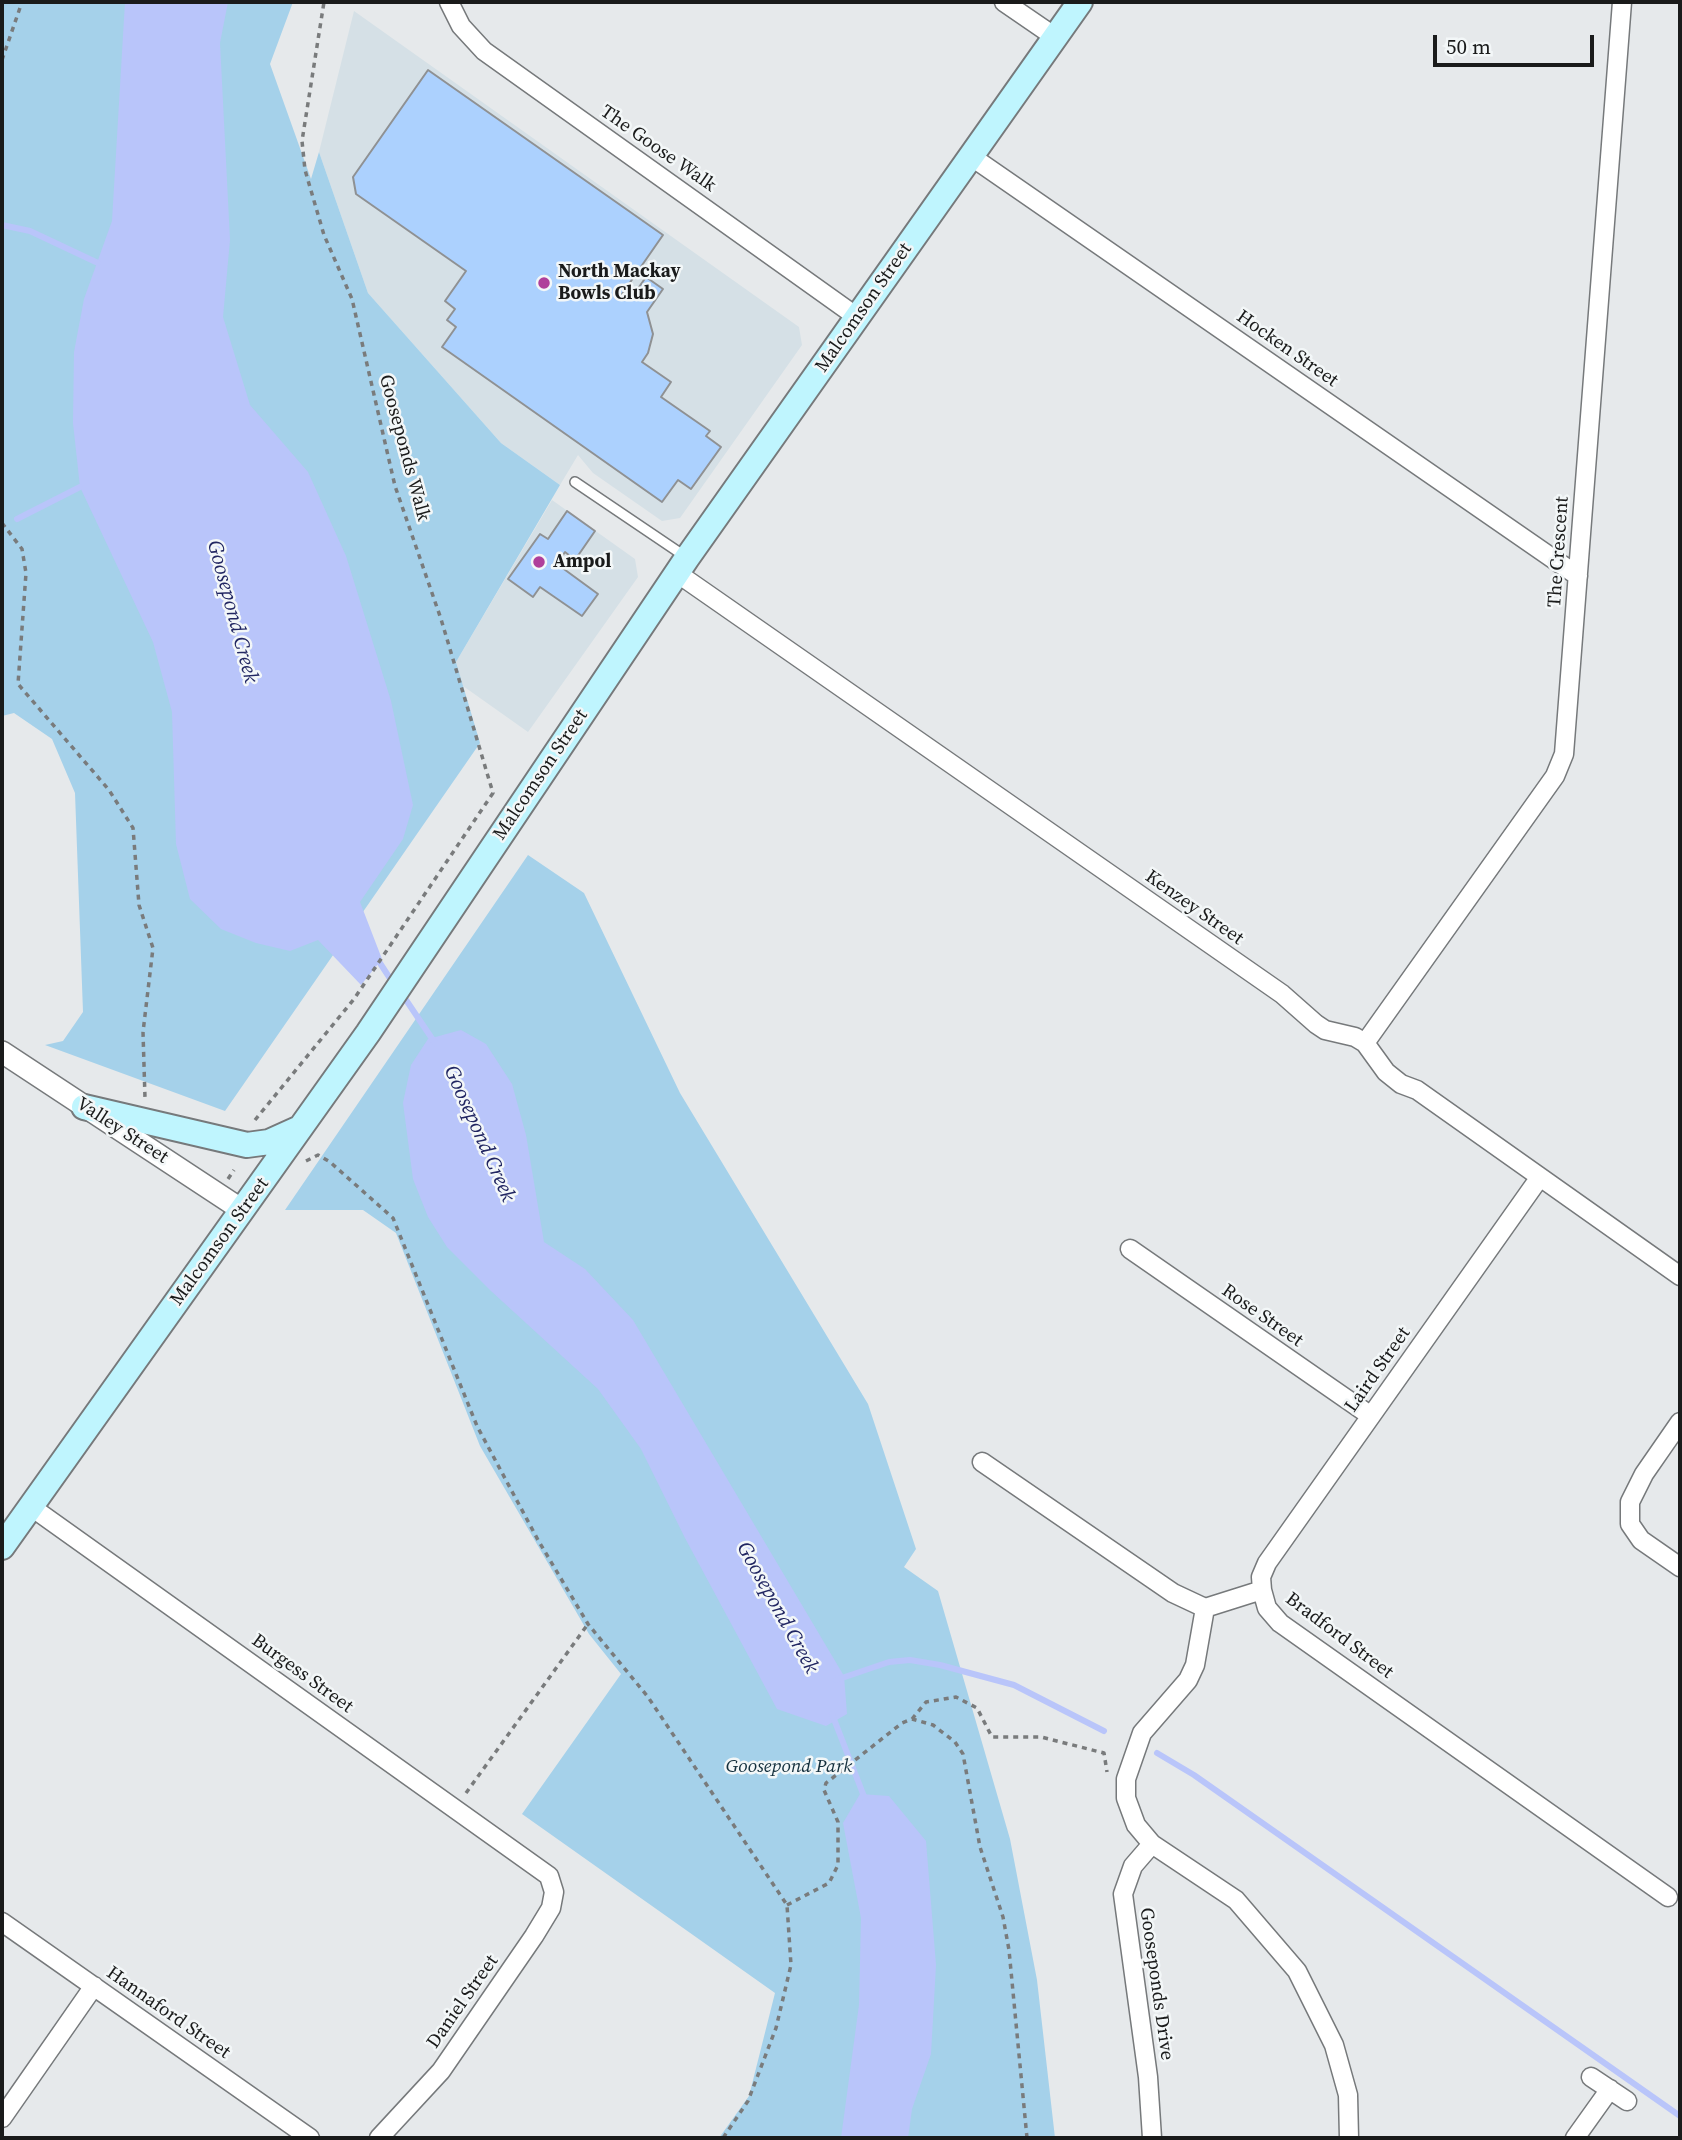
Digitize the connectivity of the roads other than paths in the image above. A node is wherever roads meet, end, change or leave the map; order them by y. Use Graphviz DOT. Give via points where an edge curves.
graph roads {
  1 [pos="449,2"];
  2 [pos="1004,2"];
  3 [pos="1080,2"];
  4 [pos="1622,2"];
  5 [pos="1055,37"];
  6 [pos="972,157"];
  7 [pos="858,317"];
  8 [pos="575,482"];
  9 [pos="682,566"];
  10 [pos="1578,576"];
  11 [pos="1365,1043"];
  12 [pos="2,1052"];
  13 [pos="84,1107"];
  14 [pos="301,1128"];
  15 [pos="1540,1177"];
  16 [pos="242,1210"];
  17 [pos="1130,1249"];
  18 [pos="1680,1276"];
  19 [pos="1371,1416"];
  20 [pos="1680,1422"];
  21 [pos="982,1462"];
  22 [pos="30,1506"];
  23 [pos="6,1533"];
  24 [pos="1680,1567"];
  25 [pos="1262,1590"];
  26 [pos="1205,1608"];
  27 [pos="1152,1844"];
  28 [pos="549,1876"];
  29 [pos="1668,1897"];
  30 [pos="2,1922"];
  31 [pos="94,1986"];
  32 [pos="1591,2077"];
  33 [pos="1609,2089"];
  34 [pos="1627,2101"];
  35 [pos="2,2118"];
  36 [pos="310,2138"];
  37 [pos="379,2138"];
  38 [pos="1153,2138"];
  39 [pos="1349,2138"];
  40 [pos="1575,2138"];
  1 -- 7 [label="street, The Goose Walk" via="461,26 484,51"];
  2 -- 5 [label="street"];
  3 -- 5 [label="main road, Malcomson Street"];
  4 -- 10 [label="street, The Crescent"];
  5 -- 6 [label="main road, Malcomson Street"];
  6 -- 7 [label="main road, Malcomson Street"];
  6 -- 10 [label="street, Hocken Street"];
  7 -- 9 [label="main road, Malcomson Street"];
  8 -- 9 [label="lane"];
  9 -- 11 [label="street, Kenzey Street" via="1282,994 1316,1024"];
  9 -- 14 [label="main road, Malcomson Street"];
  10 -- 11 [label="street, The Crescent" via="1564,754 1555,776"];
  11 -- 15 [label="street" via="1401,1084 1417,1090"];
  12 -- 13 [label="street, Valley Street"];
  13 -- 14 [label="main road" via="247,1145 269,1142"];
  13 -- 16 [label="street, Valley Street"];
  14 -- 16 [label="main road, Malcomson Street"];
  15 -- 18 [label="street"];
  15 -- 19 [label="street, Laird Street"];
  16 -- 22 [label="main road, Malcomson Street"];
  17 -- 19 [label="street, Rose Street"];
  19 -- 25 [label="street, Laird Street" via="1267,1563"];
  20 -- 24 [label="street" via="1630,1502 1630,1524 1641,1540"];
  21 -- 26 [label="street" via="1145,1575"];
  22 -- 23 [label="main road, Malcomson Street"];
  22 -- 28 [label="street, Burgess Street"];
  25 -- 26 [label="street, Bradford Street"];
  25 -- 29 [label="street, Bradford Street" via="1267,1608 1280,1623"];
  26 -- 27 [label="street" via="1203,1632 1188,1680 1142,1734 1126,1779 1126,1798 1136,1825"];
  27 -- 38 [label="street, Gooseponds Drive" via="1133,1866 1123,1894"];
  27 -- 39 [label="street" via="1236,1900 1297,1971 1334,2045 1348,2095"];
  28 -- 37 [label="street, Daniel Street" via="554,1892 551,1908 534,1936 441,2071"];
  30 -- 31 [label="street, Hannaford Street"];
  31 -- 35 [label="street"];
  31 -- 36 [label="street, Hannaford Street"];
  32 -- 33 [label="street"];
  33 -- 34 [label="street"];
  33 -- 40 [label="street"];
}
